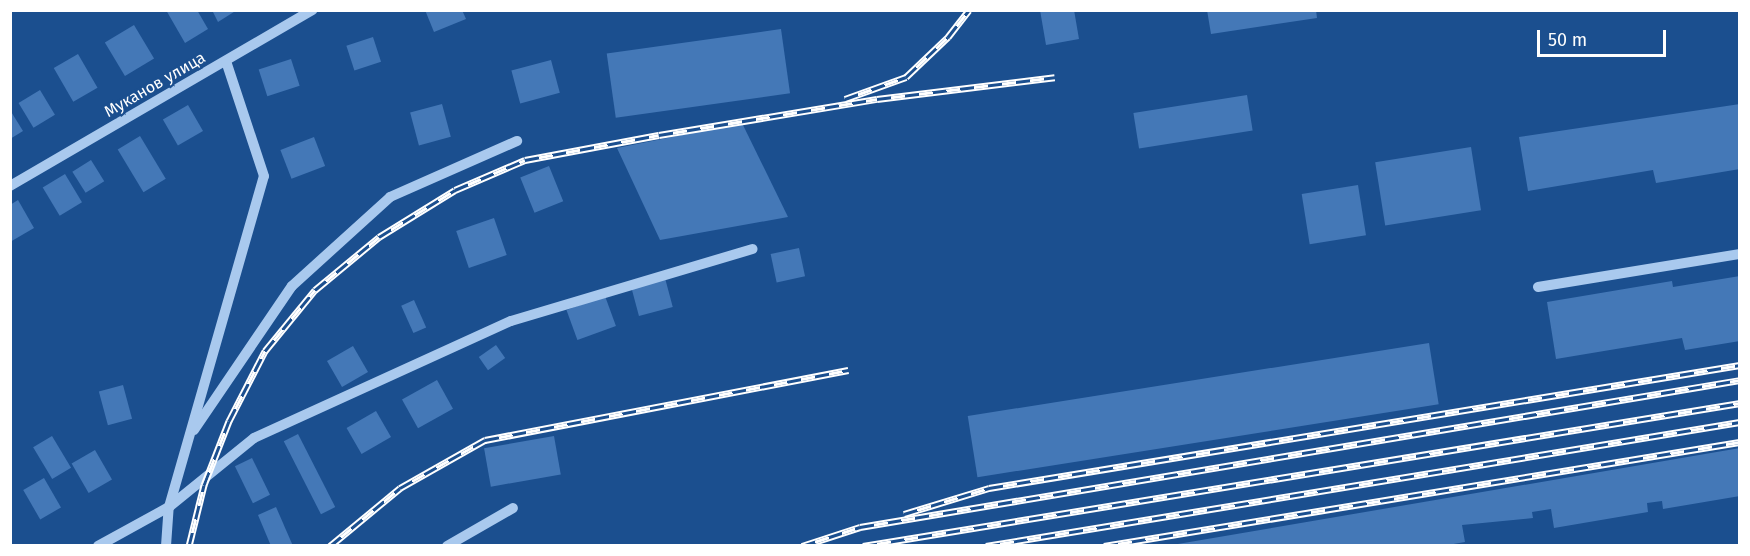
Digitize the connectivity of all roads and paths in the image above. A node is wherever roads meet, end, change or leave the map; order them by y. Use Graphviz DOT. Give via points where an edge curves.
graph roads {
  1 [pos="313,10"];
  2 [pos="226,61"];
  3 [pos="517,141"];
  4 [pos="10,186"];
  5 [pos="753,249"];
  6 [pos="1740,254"];
  7 [pos="1538,286"];
  8 [pos="189,437"];
  9 [pos="169,507"];
  10 [pos="513,508"];
  11 [pos="98,546"];
  12 [pos="166,546"];
  13 [pos="447,546"];
  1 -- 2 [label="street, Муканов улица"];
  2 -- 4 [label="street, Муканов улица"];
  2 -- 8 [label="street" via="264,176"];
  3 -- 8 [label="street" via="390,197 292,286"];
  5 -- 9 [label="street" via="511,321 254,438"];
  6 -- 7 [label="street"];
  8 -- 9 [label="street"];
  9 -- 11 [label="street"];
  9 -- 12 [label="street"];
  10 -- 13 [label="street"];
}
